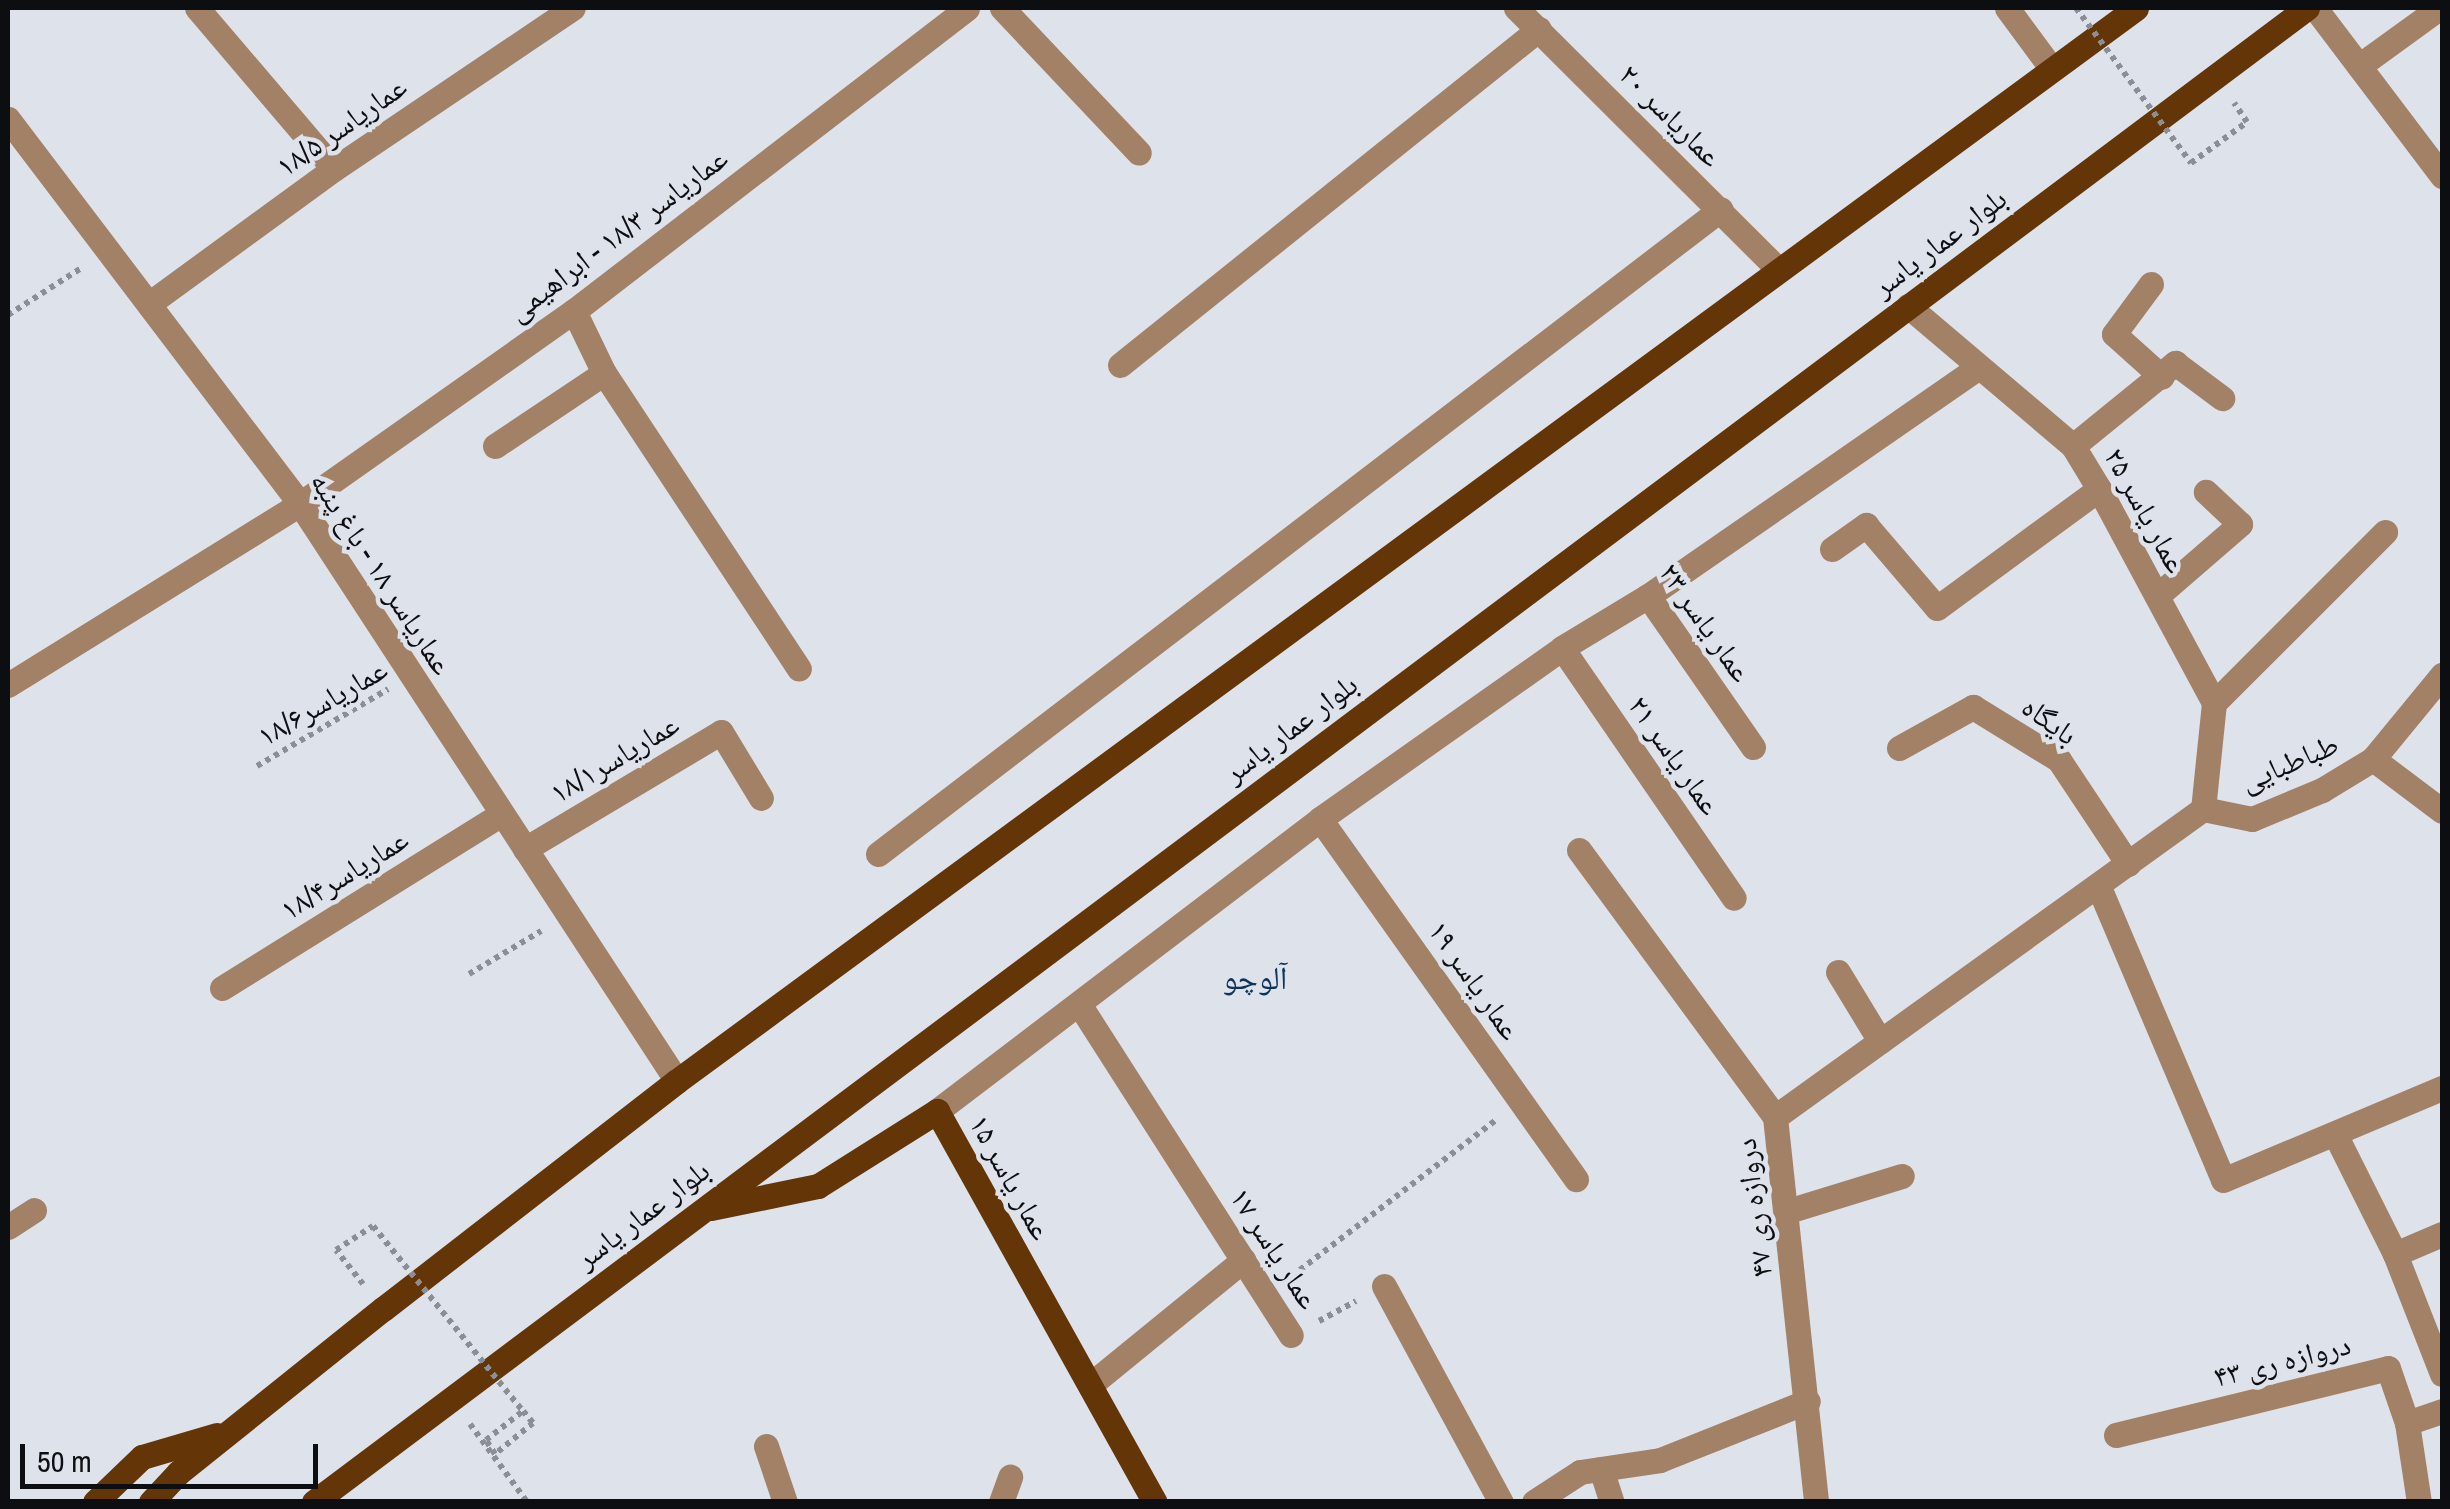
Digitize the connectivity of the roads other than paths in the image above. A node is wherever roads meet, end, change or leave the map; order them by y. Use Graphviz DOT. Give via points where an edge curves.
graph roads {
  1 [pos="198,8"];
  2 [pos="573,8"];
  3 [pos="967,8"];
  4 [pos="1002,8"];
  5 [pos="1516,8"];
  6 [pos="2007,8"];
  7 [pos="2136,8"];
  8 [pos="2306,8"];
  9 [pos="2315,8"];
  10 [pos="2439,8"];
  11 [pos="1539,30"];
  12 [pos="2359,66"];
  13 [pos="2052,69"];
  14 [pos="8,119"];
  15 [pos="1138,154"];
  16 [pos="334,169"];
  17 [pos="2442,176"];
  18 [pos="1720,209"];
  19 [pos="1779,270"];
  20 [pos="2152,284"];
  21 [pos="150,303"];
  22 [pos="1908,306"];
  23 [pos="574,310"];
  24 [pos="1120,365"];
  25 [pos="1979,367"];
  26 [pos="604,372"];
  27 [pos="2162,377"];
  28 [pos="2222,398"];
  29 [pos="494,446"];
  30 [pos="2073,446"];
  31 [pos="2099,489"];
  32 [pos="2206,492"];
  33 [pos="300,504"];
  34 [pos="2385,532"];
  35 [pos="1832,550"];
  36 [pos="1648,596"];
  37 [pos="2158,596"];
  38 [pos="1562,648"];
  39 [pos="799,669"];
  40 [pos="2442,675"];
  41 [pos="8,684"];
  42 [pos="2214,703"];
  43 [pos="1753,748"];
  44 [pos="1900,748"];
  45 [pos="2373,759"];
  46 [pos="761,798"];
  47 [pos="2203,810"];
  48 [pos="2442,811"];
  49 [pos="500,816"];
  50 [pos="1320,819"];
  51 [pos="524,849"];
  52 [pos="1579,850"];
  53 [pos="878,854"];
  54 [pos="2128,864"];
  55 [pos="2098,885"];
  56 [pos="1734,898"];
  57 [pos="1838,972"];
  58 [pos="222,988"];
  59 [pos="1079,1004"];
  60 [pos="1880,1041"];
  61 [pos="677,1081"];
  62 [pos="2442,1088"];
  63 [pos="937,1111"];
  64 [pos="1775,1117"];
  65 [pos="2336,1136"];
  66 [pos="1902,1176"];
  67 [pos="1576,1179"];
  68 [pos="34,1210"];
  69 [pos="701,1210"];
  70 [pos="1788,1211"];
  71 [pos="8,1227"];
  72 [pos="2442,1234"];
  73 [pos="2395,1254"];
  74 [pos="1243,1260"];
  75 [pos="1384,1286"];
  76 [pos="1291,1336"];
  77 [pos="2442,1374"];
  78 [pos="1090,1385"];
  79 [pos="1808,1402"];
  80 [pos="2442,1411"];
  81 [pos="2407,1422"];
  82 [pos="231,1431"];
  83 [pos="2116,1435"];
  84 [pos="766,1446"];
  85 [pos="1601,1469"];
  86 [pos="1010,1477"];
  87 [pos="95,1502"];
  88 [pos="151,1502"];
  89 [pos="314,1502"];
  90 [pos="784,1502"];
  91 [pos="1002,1502"];
  92 [pos="1155,1502"];
  93 [pos="1501,1502"];
  94 [pos="1534,1502"];
  95 [pos="1612,1502"];
  96 [pos="1816,1502"];
  97 [pos="2420,1502"];
  1 -- 16 [label="street"];
  2 -- 16 [label="street, عماریاسر ۱۸/۵"];
  3 -- 23 [label="street, عماریاسر ۱۸/۳ - ابراهیمی"];
  4 -- 15 [label="street"];
  5 -- 11 [label="street, عماریاسر ۲۰"];
  6 -- 13 [label="street"];
  7 -- 13 [label="main road"];
  8 -- 22 [label="main road, بلوار عمار یاسر"];
  9 -- 12 [label="street"];
  10 -- 12 [label="street"];
  11 -- 18 [label="street, عماریاسر ۲۰"];
  11 -- 24 [label="street"];
  12 -- 17 [label="street"];
  13 -- 19 [label="main road"];
  14 -- 21 [label="street, عماریاسر ۱۸ - باغ پنبه"];
  16 -- 21 [label="street, عماریاسر ۱۸/۵"];
  18 -- 19 [label="street, عماریاسر ۲۰"];
  18 -- 53 [label="street"];
  19 -- 61 [label="main road"];
  20 -- 27 [label="street" via="2114,334"];
  21 -- 33 [label="street, عماریاسر ۱۸ - باغ پنبه"];
  22 -- 25 [label="street, عمار یاسر ۲۵"];
  22 -- 69 [label="main road, بلوار عمار یاسر"];
  23 -- 26 [label="street"];
  23 -- 33 [label="street, عماریاسر ۱۸/۳ - ابراهیمی"];
  25 -- 30 [label="street, عمار یاسر ۲۵"];
  25 -- 36 [label="street"];
  26 -- 29 [label="street"];
  26 -- 39 [label="street"];
  27 -- 28 [label="street" via="2176,363"];
  27 -- 30 [label="street"];
  30 -- 31 [label="street, عمار یاسر ۲۵"];
  31 -- 35 [label="street" via="1936,608 1866,525"];
  31 -- 37 [label="street, عمار یاسر ۲۵"];
  32 -- 37 [label="street" via="2240,524"];
  33 -- 41 [label="street, عماریاسر ۱۸/۳ - ابراهیمی"];
  33 -- 49 [label="street, عماریاسر ۱۸ - باغ پنبه"];
  34 -- 42 [label="street"];
  36 -- 38 [label="street"];
  36 -- 43 [label="street, عمار یاسر ۲۳"];
  37 -- 42 [label="street, عمار یاسر ۲۵"];
  38 -- 50 [label="street"];
  38 -- 56 [label="street, عمار یاسر ۲۱"];
  40 -- 45 [label="street"];
  42 -- 47 [label="street"];
  44 -- 54 [label="street, بایگاه" via="1973,707 2059,760"];
  45 -- 47 [label="street, طباطبایی" via="2322,790 2252,819"];
  45 -- 48 [label="street, طباطبایی"];
  46 -- 51 [label="street, عماریاسر۱۸/۱" via="721,732"];
  47 -- 54 [label="street"];
  49 -- 51 [label="street, عماریاسر ۱۸ - باغ پنبه"];
  49 -- 58 [label="street, عماریاسر۱۸/۴"];
  50 -- 59 [label="street"];
  50 -- 67 [label="street, عمار یاسر ۱۹"];
  51 -- 61 [label="street, عماریاسر ۱۸ - باغ پنبه"];
  52 -- 64 [label="street, دروازه ری ۴۷"];
  54 -- 55 [label="street"];
  55 -- 60 [label="street"];
  55 -- 65 [label="street" via="2224,1180"];
  57 -- 60 [label="street"];
  59 -- 63 [label="street"];
  59 -- 74 [label="street, عمار یاسر ۱۷"];
  60 -- 64 [label="street"];
  61 -- 82 [label="main road"];
  62 -- 65 [label="street"];
  63 -- 69 [label="main road, عمار یاسر ۱۵" via="818,1186"];
  63 -- 78 [label="main road, عمار یاسر ۱۵"];
  64 -- 70 [label="street, دروازه ری ۴۷"];
  65 -- 73 [label="street"];
  66 -- 70 [label="street"];
  68 -- 71 [label="street"];
  69 -- 89 [label="main road, بلوار عمار یاسر"];
  70 -- 79 [label="street, دروازه ری ۴۷"];
  72 -- 73 [label="street"];
  73 -- 77 [label="street"];
  74 -- 76 [label="street, عمار یاسر ۱۷"];
  74 -- 78 [label="street"];
  75 -- 93 [label="street"];
  78 -- 92 [label="main road, عمار یاسر ۱۵"];
  79 -- 85 [label="street" via="1660,1460"];
  79 -- 96 [label="street, دروازه ری ۴۷"];
  80 -- 81 [label="street"];
  81 -- 83 [label="street, دروازه ری ۴۳" via="2388,1368"];
  81 -- 97 [label="street, دروازه ری ۴۳"];
  82 -- 87 [label="main road" via="142,1458"];
  82 -- 88 [label="main road"];
  84 -- 90 [label="street"];
  85 -- 94 [label="street" via="1580,1472"];
  85 -- 95 [label="street"];
  86 -- 91 [label="street"];
}
